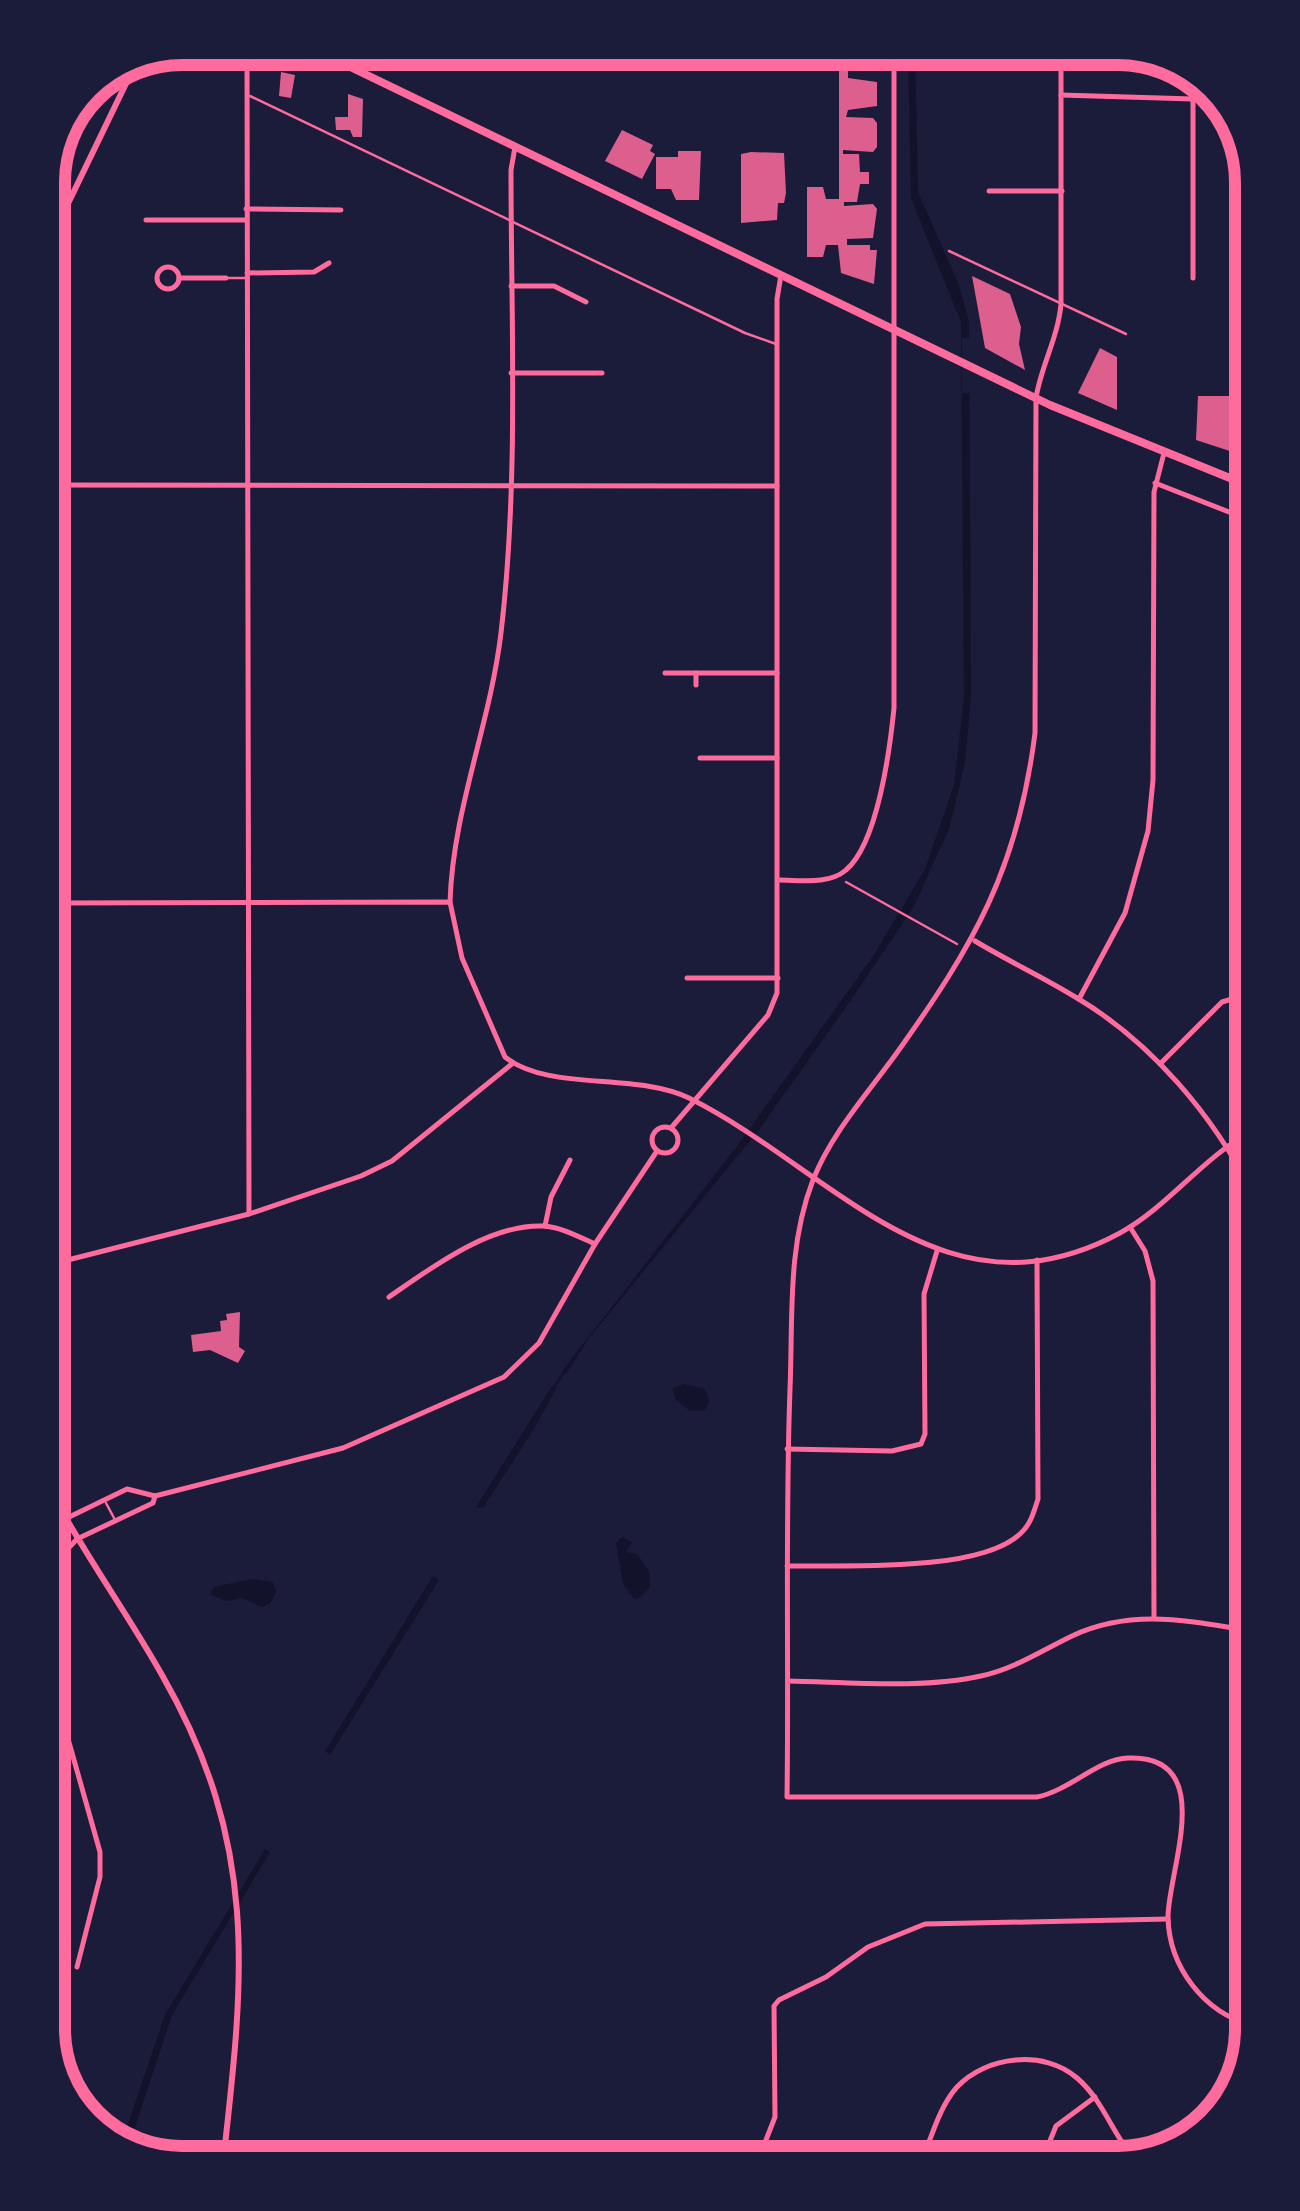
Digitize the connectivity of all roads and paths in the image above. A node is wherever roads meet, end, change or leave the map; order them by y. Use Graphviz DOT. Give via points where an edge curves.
graph roads {
  1 [pos="246,65"];
  2 [pos="347,65"];
  3 [pos="894,65"];
  4 [pos="989,68"];
  5 [pos="1062,68"];
  6 [pos="129,78"];
  7 [pos="1193,92"];
  8 [pos="1062,95"];
  9 [pos="246,96"];
  10 [pos="1193,100"];
  11 [pos="514,147"];
  12 [pos="989,191"];
  13 [pos="1062,191"];
  14 [pos="65,210"];
  15 [pos="246,210"];
  16 [pos="341,210"];
  17 [pos="146,220"];
  18 [pos="246,220"];
  19 [pos="510,221"];
  20 [pos="950,250"];
  21 [pos="329,263"];
  22 [pos="781,275"];
  23 [pos="247,276"];
  24 [pos="179,278"];
  25 [pos="226,278"];
  26 [pos="1194,278"];
  27 [pos="511,286"];
  28 [pos="586,302"];
  29 [pos="1062,304"];
  30 [pos="894,330"];
  31 [pos="1126,334"];
  32 [pos="777,344"];
  33 [pos="511,373"];
  34 [pos="602,373"];
  35 [pos="1036,398"];
  36 [pos="1164,453"];
  37 [pos="1235,480"];
  38 [pos="1155,483"];
  39 [pos="65,486"];
  40 [pos="246,486"];
  41 [pos="511,486"];
  42 [pos="777,486"];
  43 [pos="1235,514"];
  44 [pos="665,672"];
  45 [pos="696,673"];
  46 [pos="778,673"];
  47 [pos="696,686"];
  48 [pos="700,758"];
  49 [pos="778,758"];
  50 [pos="778,880"];
  51 [pos="846,882"];
  52 [pos="65,902"];
  53 [pos="246,902"];
  54 [pos="450,902"];
  55 [pos="974,940"];
  56 [pos="957,944"];
  57 [pos="687,978"];
  58 [pos="778,978"];
  59 [pos="1235,998"];
  60 [pos="1078,999"];
  61 [pos="513,1063"];
  62 [pos="1160,1064"];
  63 [pos="694,1101"];
  64 [pos="670,1128"];
  65 [pos="1235,1141"];
  66 [pos="1226,1146"];
  67 [pos="657,1151"];
  68 [pos="570,1160"];
  69 [pos="1235,1162"];
  70 [pos="814,1178"];
  71 [pos="249,1214"];
  72 [pos="545,1226"];
  73 [pos="1130,1227"];
  74 [pos="595,1244"];
  75 [pos="936,1251"];
  76 [pos="1038,1260"];
  77 [pos="65,1261"];
  78 [pos="389,1298"];
  79 [pos="787,1449"];
  80 [pos="156,1496"];
  81 [pos="103,1498"];
  82 [pos="65,1519"];
  83 [pos="114,1519"];
  84 [pos="78,1540"];
  85 [pos="65,1553"];
  86 [pos="787,1566"];
  87 [pos="1154,1617"];
  88 [pos="1235,1628"];
  89 [pos="787,1681"];
  90 [pos="65,1728"];
  91 [pos="1168,1920"];
  92 [pos="77,1967"];
  93 [pos="1235,2017"];
  94 [pos="1094,2097"];
  95 [pos="225,2146"];
  96 [pos="763,2146"];
  97 [pos="929,2146"];
  98 [pos="1048,2146"];
  99 [pos="1125,2146"];
  1 -- 9 [label="street"];
  2 -- 11 [label="main road"];
  3 -- 30 [label="street"];
  4 -- 5 [label="street"];
  5 -- 8 [label="street"];
  6 -- 14 [label="main road"];
  7 -- 10 [label="street"];
  8 -- 10 [label="street"];
  8 -- 13 [label="street"];
  9 -- 15 [label="street"];
  9 -- 19 [label="lane"];
  10 -- 26 [label="street"];
  11 -- 19 [label="street"];
  11 -- 22 [label="main road"];
  12 -- 13 [label="street"];
  13 -- 29 [label="street"];
  15 -- 16 [label="street"];
  15 -- 18 [label="street"];
  17 -- 18 [label="street"];
  18 -- 23 [label="street"];
  19 -- 27 [label="street"];
  19 -- 32 [label="lane"];
  20 -- 29 [label="lane"];
  21 -- 23 [label="street" via="314,272"];
  22 -- 30 [label="main road"];
  22 -- 32 [label="street"];
  23 -- 25 [label="lane"];
  23 -- 40 [label="street"];
  24 -- 24 [label="street" via="168,267 156,276 167,289"];
  24 -- 25 [label="street"];
  27 -- 28 [label="street" via="554,286"];
  27 -- 33 [label="street"];
  29 -- 31 [label="lane"];
  29 -- 35 [label="street"];
  30 -- 35 [label="main road"];
  30 -- 50 [label="street" via="890,748 866,834 847,870 824,880"];
  32 -- 42 [label="street"];
  33 -- 34 [label="street"];
  33 -- 41 [label="street"];
  35 -- 36 [label="main road"];
  35 -- 55 [label="street" via="1035,733 1019,824"];
  36 -- 37 [label="main road"];
  36 -- 38 [label="street"];
  38 -- 43 [label="street"];
  38 -- 60 [label="street" via="1148,831 1125,914"];
  39 -- 40 [label="street"];
  40 -- 41 [label="street"];
  40 -- 53 [label="street"];
  41 -- 42 [label="street"];
  41 -- 54 [label="street" via="500,642 455,838"];
  42 -- 46 [label="street"];
  44 -- 45 [label="street"];
  45 -- 46 [label="street"];
  45 -- 47 [label="street"];
  46 -- 49 [label="street"];
  48 -- 49 [label="street"];
  49 -- 50 [label="street"];
  50 -- 58 [label="street"];
  51 -- 56 [label="path"];
  52 -- 53 [label="street"];
  53 -- 54 [label="street"];
  53 -- 71 [label="street"];
  54 -- 61 [label="street" via="474,991"];
  55 -- 60 [label="street"];
  55 -- 70 [label="street"];
  57 -- 58 [label="street"];
  58 -- 63 [label="street" via="768,1015"];
  59 -- 62 [label="street" via="1222,1002"];
  60 -- 62 [label="street"];
  61 -- 63 [label="street" via="657,1086"];
  61 -- 71 [label="street" via="392,1162"];
  62 -- 66 [label="street"];
  63 -- 64 [label="street"];
  63 -- 70 [label="street"];
  64 -- 67 [label="street" via="653,1134"];
  64 -- 67 [label="street" via="676,1147"];
  65 -- 66 [label="street"];
  66 -- 69 [label="street"];
  66 -- 73 [label="street"];
  67 -- 74 [label="street"];
  68 -- 72 [label="street" via="550,1197"];
  70 -- 75 [label="street"];
  70 -- 79 [label="street" via="792,1274"];
  71 -- 77 [label="street"];
  72 -- 74 [label="street"];
  72 -- 78 [label="street" via="500,1234 430,1268"];
  73 -- 76 [label="street"];
  73 -- 87 [label="street" via="1154,1281"];
  74 -- 80 [label="street" via="539,1343 504,1377 343,1448"];
  75 -- 76 [label="street" via="992,1261"];
  75 -- 79 [label="street" via="924,1294 920,1444 908,1451"];
  76 -- 86 [label="street" via="1038,1499 1030,1522 1016,1538 951,1559"];
  79 -- 86 [label="street"];
  80 -- 81 [label="street" via="126,1489"];
  80 -- 83 [label="street"];
  81 -- 82 [label="street"];
  81 -- 83 [label="lane"];
  82 -- 84 [label="main road"];
  83 -- 84 [label="street"];
  84 -- 85 [label="street"];
  84 -- 95 [label="main road" via="182,1712 229,1845 239,1898 241,1992"];
  86 -- 89 [label="street"];
  87 -- 88 [label="street"];
  87 -- 89 [label="street" via="1106,1623 976,1678"];
  89 -- 91 [label="street" via="787,1797 1037,1797 1058,1793 1112,1760 1148,1760 1166,1771 1180,1789 1185,1813"];
  90 -- 92 [label="street" via="100,1852"];
  91 -- 93 [label="street" via="1193,1988"];
  91 -- 96 [label="street" via="926,1924 868,1947 774,2006 775,2117"];
  94 -- 97 [label="street" via="1078,2078 1042,2061 988,2066 956,2088"];
  94 -- 98 [label="street" via="1056,2126"];
  94 -- 99 [label="street"];
}
